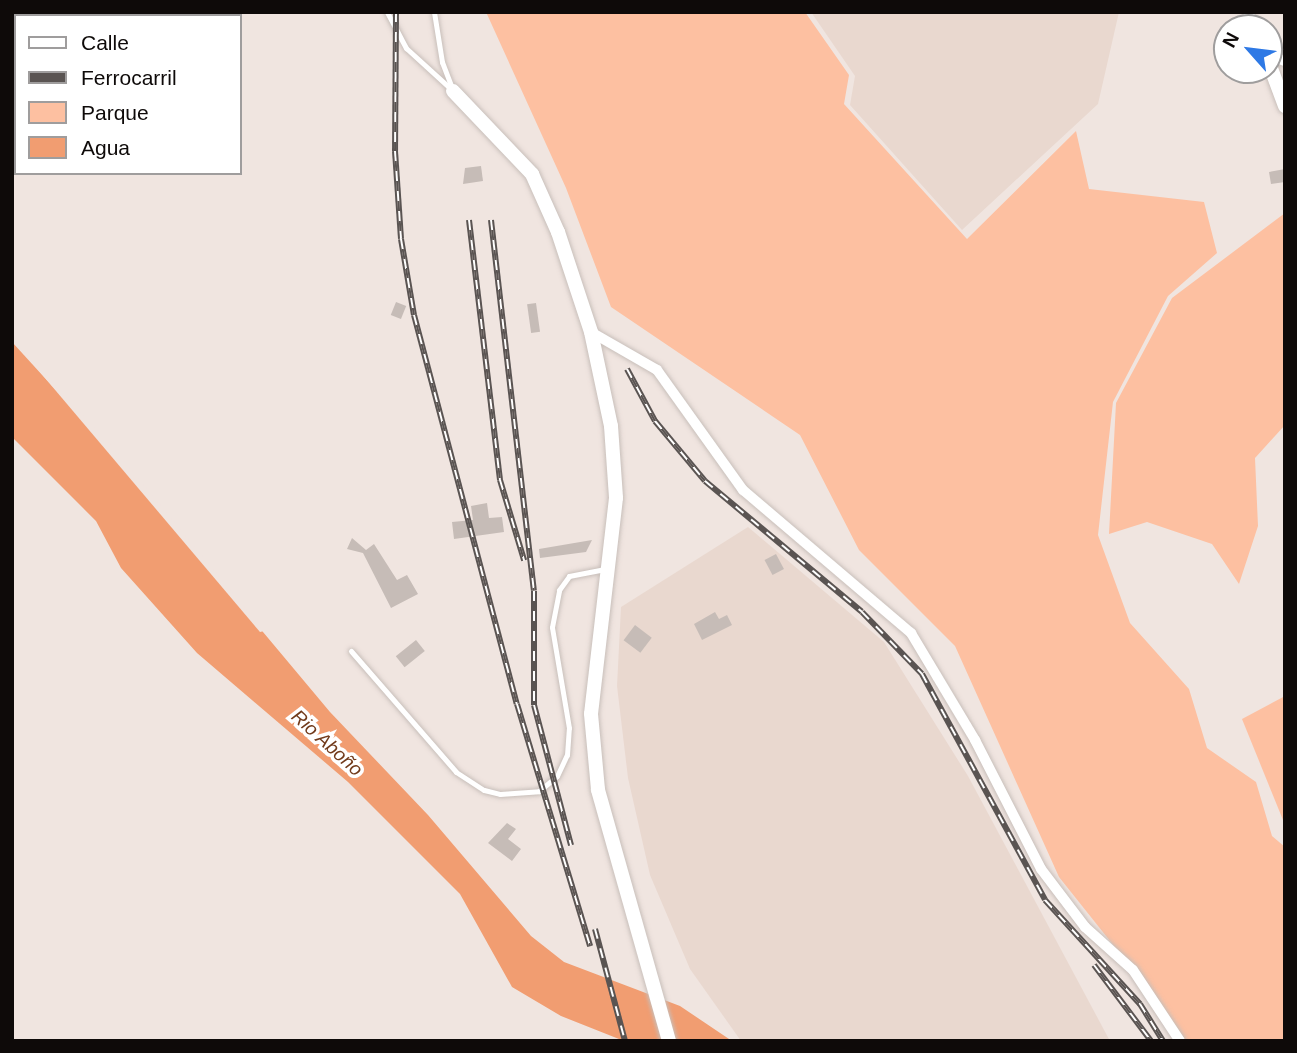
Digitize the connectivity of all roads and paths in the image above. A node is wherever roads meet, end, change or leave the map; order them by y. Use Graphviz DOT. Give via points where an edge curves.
graph roads {
  1 [pos="387,12"];
  2 [pos="434,12"];
  3 [pos="1277,84"];
  4 [pos="453,91"];
  5 [pos="1285,106"];
  6 [pos="591,332"];
  7 [pos="610,568"];
  8 [pos="351,651"];
  9 [pos="669,1041"];
  10 [pos="1180,1041"];
  1 -- 4 [label="lane" via="406,48"];
  2 -- 4 [label="lane" via="442,61"];
  3 -- 5 [label="street"];
  4 -- 6 [label="street" via="532,174 558,232"];
  6 -- 7 [label="street" via="611,426 616,499"];
  6 -- 10 [label="street" via="657,370 743,490 911,633 975,740 1041,869 1085,927 1133,971"];
  7 -- 8 [label="lane" via="569,576 559,590 552,627 569,728 567,755 557,776 539,791 500,794 484,790 456,772"];
  7 -- 9 [label="street" via="591,714 598,790"];
}
